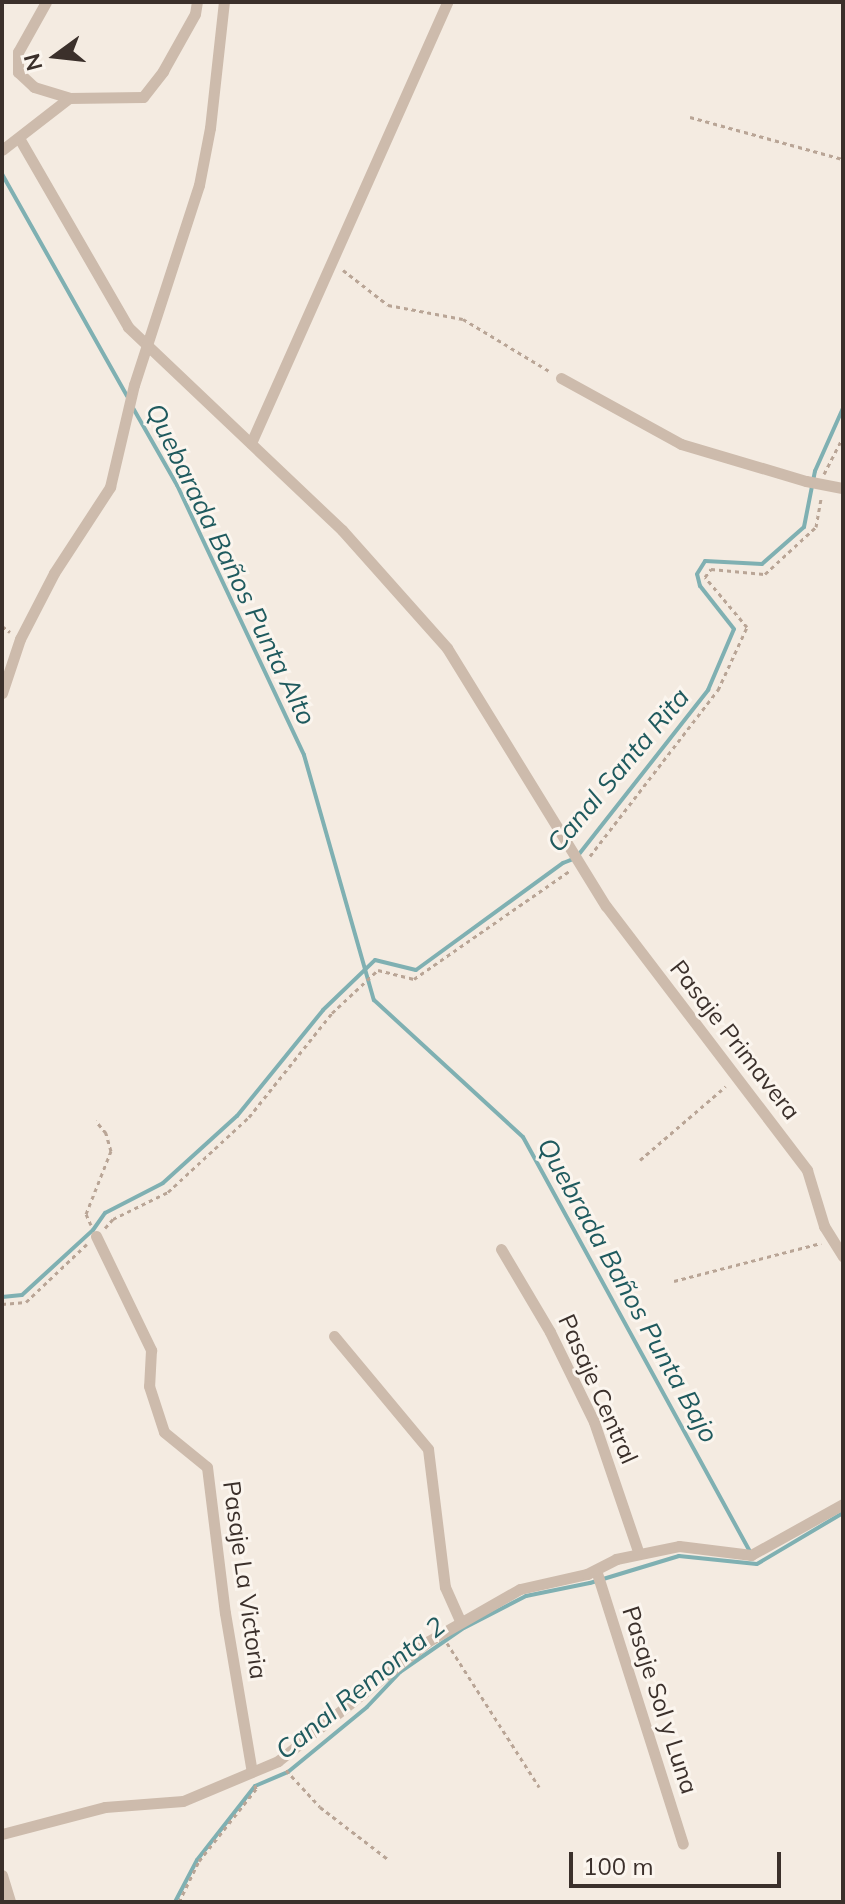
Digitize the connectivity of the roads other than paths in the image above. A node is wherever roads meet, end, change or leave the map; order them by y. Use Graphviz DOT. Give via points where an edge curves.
graph roads {
  1 [pos="46,2"];
  2 [pos="197,2"];
  3 [pos="224,2"];
  4 [pos="447,2"];
  5 [pos="69,98"];
  6 [pos="19,138"];
  7 [pos="2,150"];
  8 [pos="147,346"];
  9 [pos="561,378"];
  10 [pos="251,443"];
  11 [pos="843,488"];
  12 [pos="2,693"];
  13 [pos="96,1236"];
  14 [pos="501,1249"];
  15 [pos="843,1256"];
  16 [pos="334,1336"];
  17 [pos="843,1504"];
  18 [pos="639,1554"];
  19 [pos="596,1570"];
  20 [pos="460,1621"];
  21 [pos="252,1772"];
  22 [pos="2,1834"];
  23 [pos="683,1844"];
  24 [pos="2,1875"];
  25 [pos="10,1902"];
  1 -- 5 [label="street" via="18,52 18,72 34,87"];
  2 -- 5 [label="street" via="163,71 143,97"];
  3 -- 8 [label="street" via="199,185"];
  4 -- 10 [label="street"];
  5 -- 6 [label="street"];
  6 -- 7 [label="street"];
  6 -- 8 [label="street, Pasaje Primavera" via="128,327"];
  8 -- 10 [label="street, Pasaje Primavera"];
  8 -- 12 [label="street" via="110,487 54,573 20,639"];
  9 -- 11 [label="street" via="681,444"];
  10 -- 15 [label="street, Pasaje Primavera" via="342,530 447,648 606,906 807,1170 813,1195"];
  13 -- 21 [label="street, Pasaje La Victoria" via="151,1350 149,1386 164,1432 207,1467"];
  14 -- 18 [label="street, Pasaje Central" via="594,1422"];
  16 -- 20 [label="street" via="428,1449 445,1587"];
  17 -- 18 [label="street" via="751,1555 679,1546"];
  18 -- 19 [label="street"];
  19 -- 20 [label="street" via="520,1589"];
  19 -- 23 [label="street, Pasaje Sol y Luna"];
  20 -- 21 [label="street" via="278,1761"];
  21 -- 22 [label="street" via="183,1801 105,1807"];
  24 -- 25 [label="street"];
}
